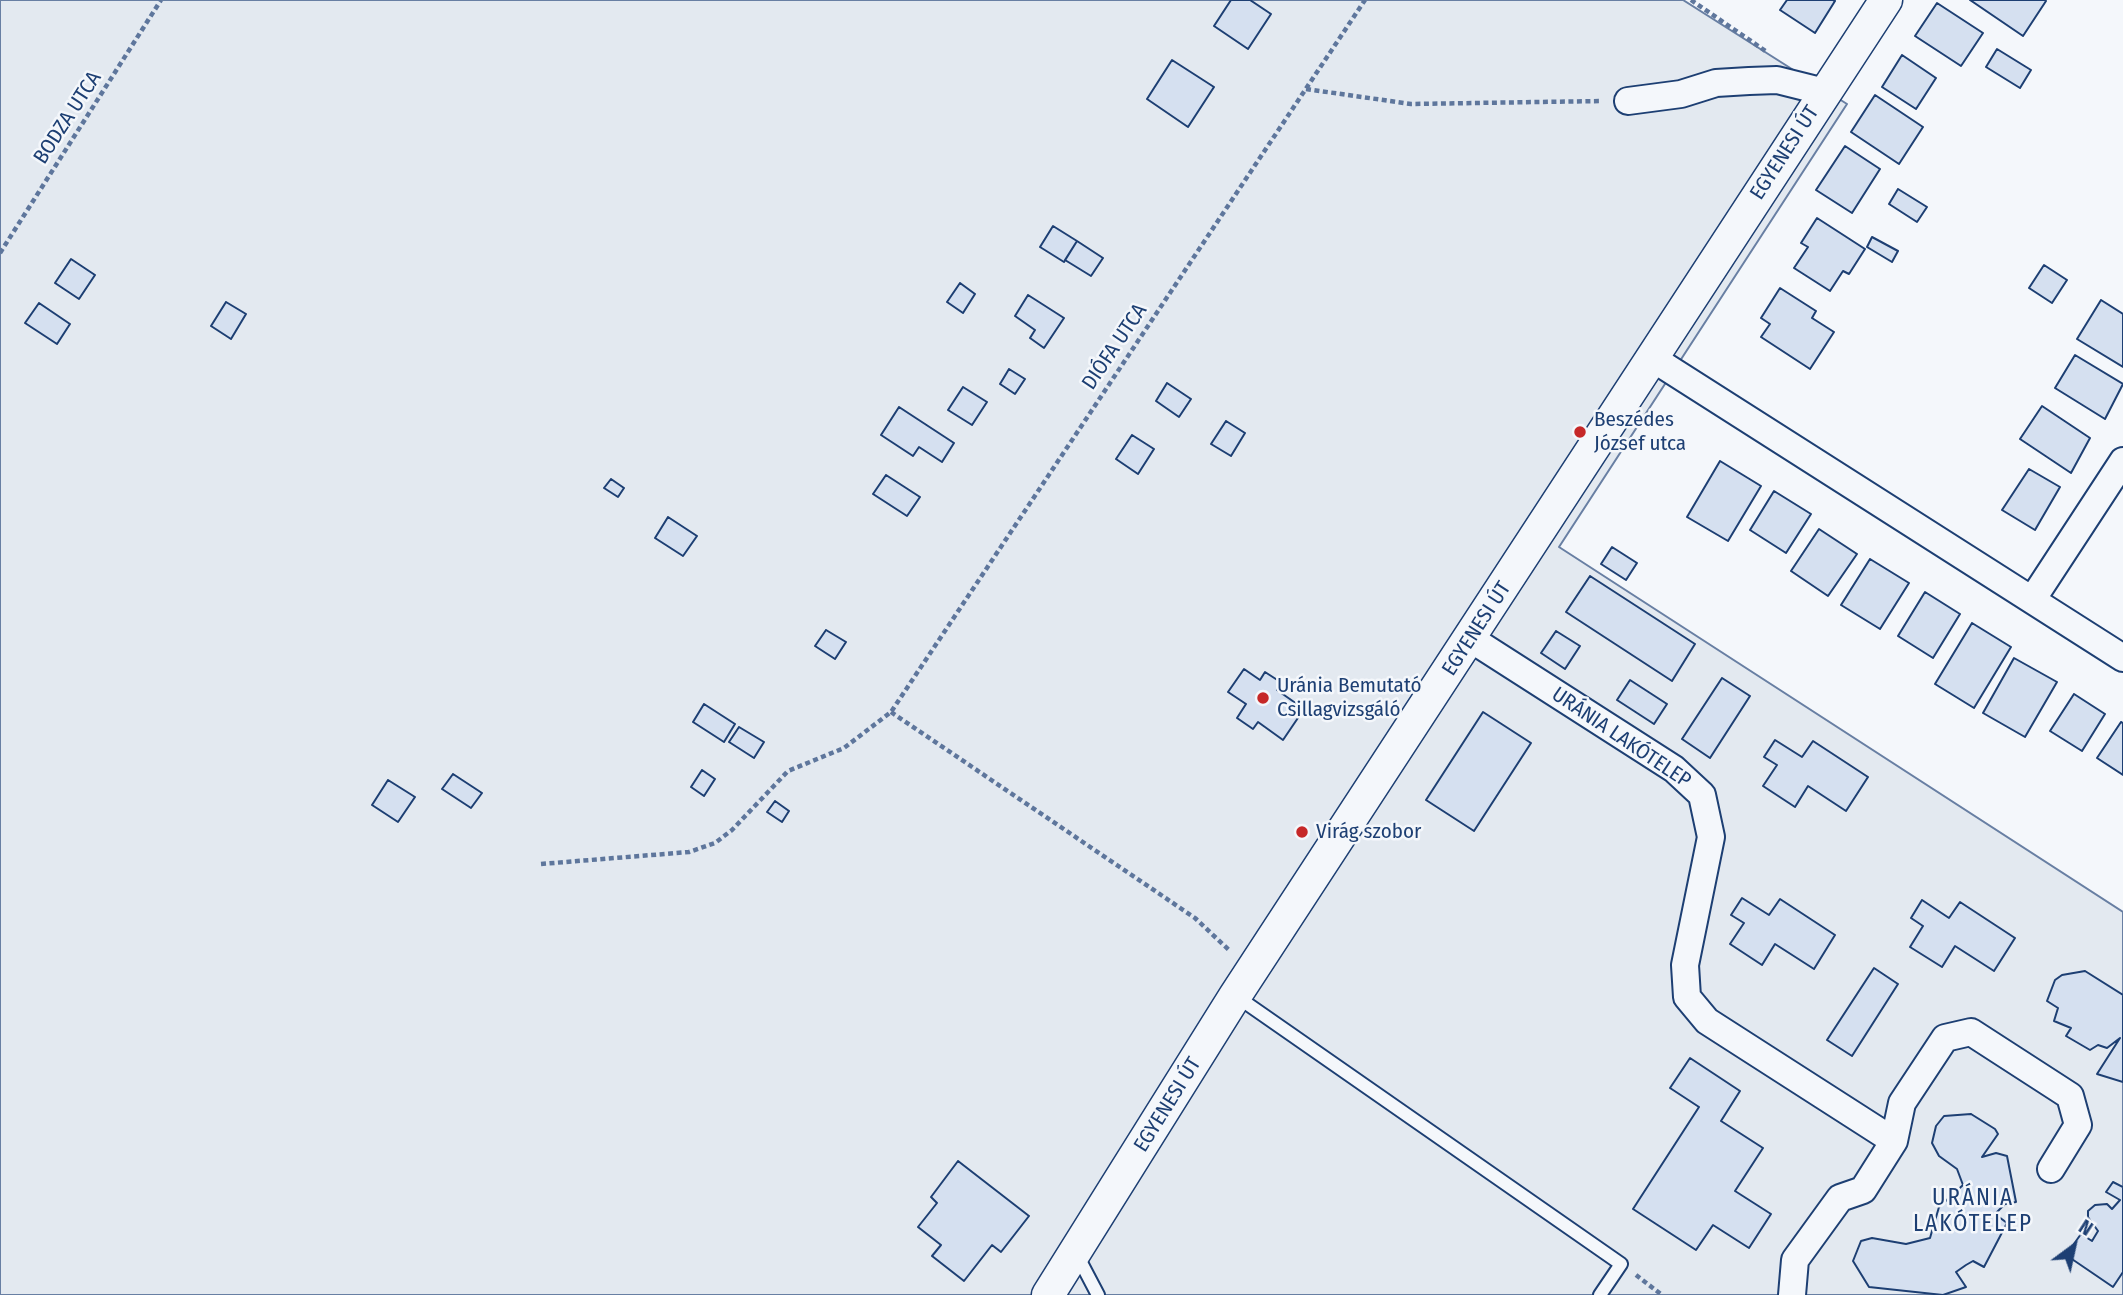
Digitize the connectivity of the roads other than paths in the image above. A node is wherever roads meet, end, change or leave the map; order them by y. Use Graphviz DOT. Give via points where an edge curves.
graph roads {
  1 [pos="1886,0"];
  2 [pos="1825,92"];
  3 [pos="1628,101"];
  4 [pos="1652,358"];
  5 [pos="2123,461"];
  6 [pos="2032,600"];
  7 [pos="1471,639"];
  8 [pos="2123,658"];
  9 [pos="1244,984"];
  10 [pos="1894,1141"];
  11 [pos="2051,1169"];
  12 [pos="1076,1254"];
  13 [pos="1048,1295"];
  14 [pos="1098,1295"];
  15 [pos="1600,1295"];
  16 [pos="1793,1295"];
  1 -- 2 [label="street, EGYENESI ÚT"];
  2 -- 3 [label="street" via="1777,80 1749,81"];
  2 -- 4 [label="street, EGYENESI ÚT"];
  4 -- 6 [label="street"];
  4 -- 7 [label="street, EGYENESI ÚT"];
  5 -- 6 [label="street"];
  6 -- 8 [label="street"];
  7 -- 9 [label="street, EGYENESI ÚT"];
  7 -- 10 [label="street, URÁNIA LAKÓTELEP" via="1674,769 1702,795 1711,837 1685,965 1687,997 1707,1021"];
  9 -- 12 [label="street, EGYENESI ÚT"];
  9 -- 15 [label="lane" via="1621,1264"];
  10 -- 11 [label="street" via="1902,1103 1945,1038 1971,1032 2070,1096 2078,1125"];
  10 -- 16 [label="street" via="1863,1190 1840,1198 1796,1260"];
  12 -- 13 [label="street, EGYENESI ÚT"];
  12 -- 14 [label="lane"];
}
